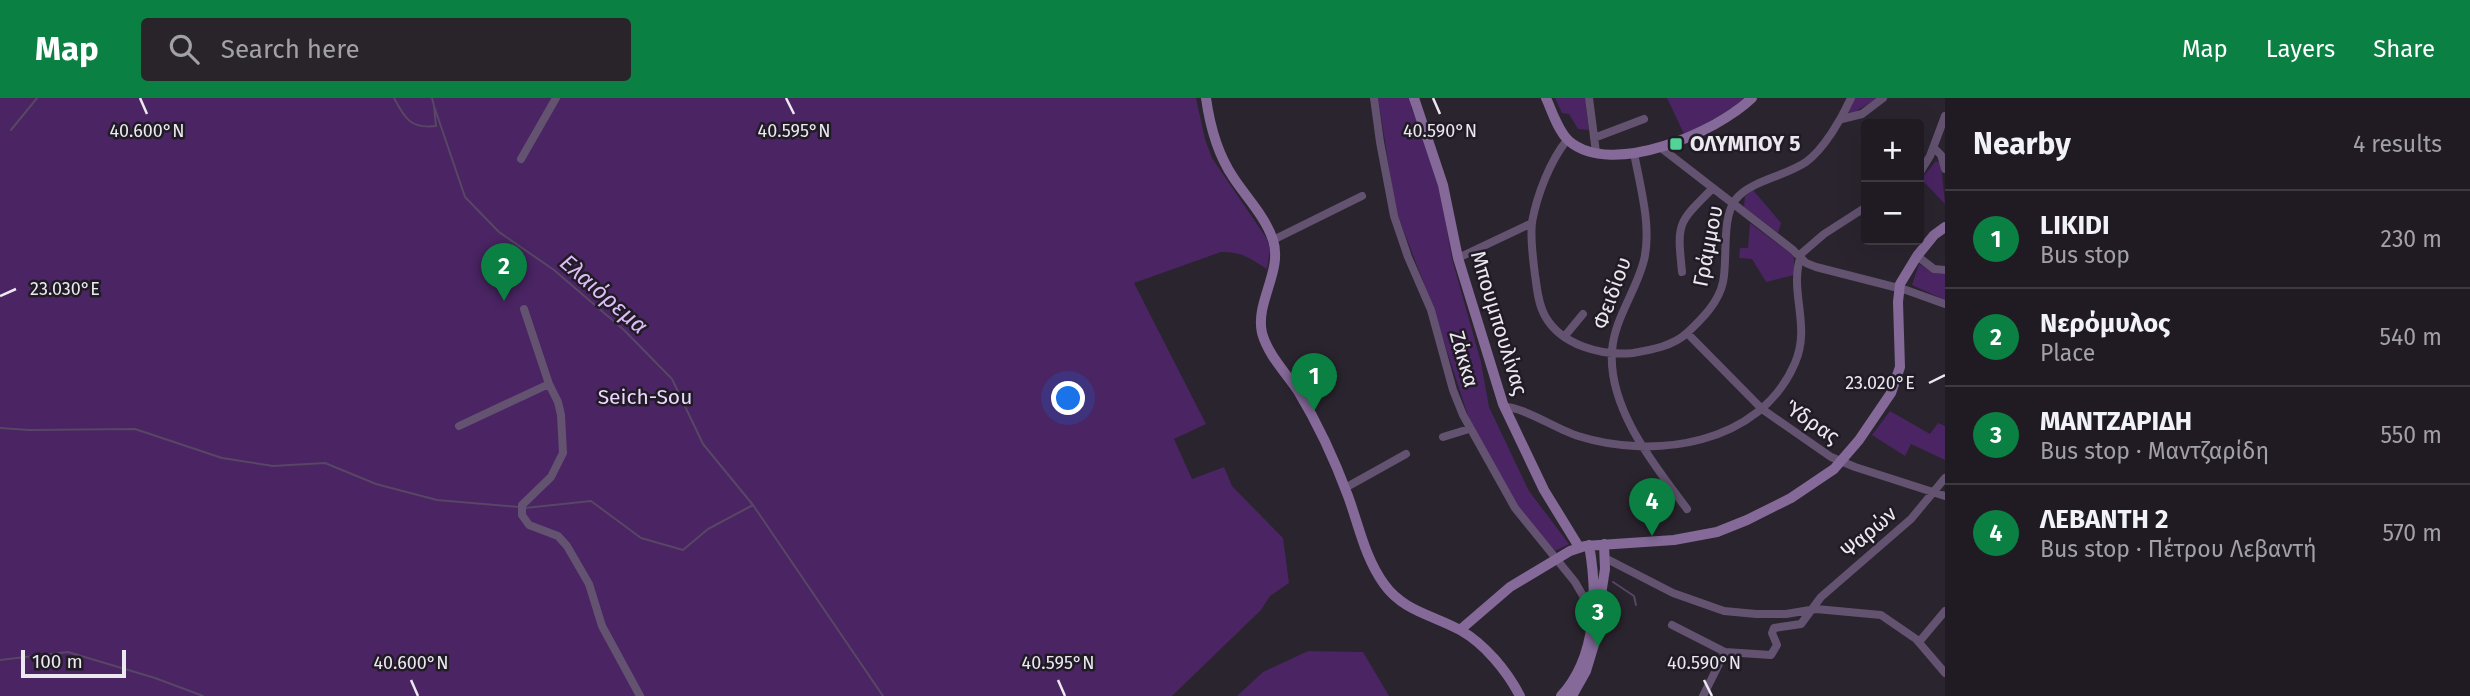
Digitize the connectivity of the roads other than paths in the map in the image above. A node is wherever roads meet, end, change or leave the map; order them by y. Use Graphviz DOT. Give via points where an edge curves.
graph roads {
  1 [pos="556,98"];
  2 [pos="1206,98"];
  3 [pos="1374,98"];
  4 [pos="1413,98"];
  5 [pos="1546,98"];
  6 [pos="1588,98"];
  7 [pos="1752,98"];
  8 [pos="1851,98"];
  9 [pos="1883,98"];
  10 [pos="1945,116"];
  11 [pos="1842,118"];
  12 [pos="1644,119"];
  13 [pos="1594,138"];
  14 [pos="1567,140"];
  15 [pos="1660,147"];
  16 [pos="1934,148"];
  17 [pos="1596,152"];
  18 [pos="1634,153"];
  19 [pos="521,159"];
  20 [pos="1924,165"];
  21 [pos="1945,169"];
  22 [pos="1713,188"];
  23 [pos="1362,196"];
  24 [pos="1732,204"];
  25 [pos="1861,210"];
  26 [pos="1945,220"];
  27 [pos="1532,223"];
  28 [pos="1945,227"];
  29 [pos="1934,235"];
  30 [pos="1273,240"];
  31 [pos="1917,256"];
  32 [pos="1458,258"];
  33 [pos="1800,258"];
  34 [pos="1945,270"];
  35 [pos="1682,272"];
  36 [pos="1899,288"];
  37 [pos="1945,304"];
  38 [pos="524,309"];
  39 [pos="1583,314"];
  40 [pos="1687,333"];
  41 [pos="1564,337"];
  42 [pos="1612,353"];
  43 [pos="549,384"];
  44 [pos="1504,407"];
  45 [pos="1762,409"];
  46 [pos="459,426"];
  47 [pos="1469,429"];
  48 [pos="1443,437"];
  49 [pos="1642,446"];
  50 [pos="1406,454"];
  51 [pos="1841,462"];
  52 [pos="1945,478"];
  53 [pos="1345,488"];
  54 [pos="1934,492"];
  55 [pos="1945,496"];
  56 [pos="1687,509"];
  57 [pos="1604,544"];
  58 [pos="1584,546"];
  59 [pos="1555,558"];
  60 [pos="1605,558"];
  61 [pos="1586,601"];
  62 [pos="1812,609"];
  63 [pos="1945,611"];
  64 [pos="1672,625"];
  65 [pos="1460,630"];
  66 [pos="1919,642"];
  67 [pos="1725,652"];
  68 [pos="1945,673"];
  69 [pos="640,696"];
  70 [pos="1521,696"];
  71 [pos="1561,696"];
  72 [pos="1572,696"];
  73 [pos="1703,696"];
  1 -- 19 [label="street"];
  2 -- 30 [label="street" via="1220,154"];
  3 -- 47 [label="street, Ζάκκα" via="1394,216 1431,310"];
  4 -- 32 [label="street, Μπουμπουλίνας" via="1443,186"];
  5 -- 14 [label="street"];
  6 -- 13 [label="street"];
  7 -- 15 [label="street" via="1717,123"];
  8 -- 11 [label="street, Γράμμου"];
  9 -- 11 [label="street, Γράμμου" via="1861,114"];
  10 -- 16 [label="street"];
  11 -- 24 [label="street, Γράμμου" via="1806,162 1738,195"];
  12 -- 13 [label="street"];
  13 -- 17 [label="street"];
  14 -- 17 [label="street"];
  14 -- 27 [label="street" via="1544,182"];
  15 -- 18 [label="street"];
  15 -- 22 [label="street"];
  16 -- 20 [label="street"];
  16 -- 21 [label="street" via="1943,157"];
  17 -- 18 [label="street"];
  18 -- 42 [label="street, Φειδίου" via="1646,246"];
  22 -- 24 [label="street"];
  22 -- 35 [label="street" via="1681,223"];
  23 -- 30 [label="street"];
  24 -- 33 [label="street"];
  24 -- 40 [label="street, Γράμμου" via="1723,282 1713,304"];
  25 -- 33 [label="street" via="1819,238"];
  26 -- 29 [label="street"];
  27 -- 32 [label="street"];
  27 -- 41 [label="street" via="1541,308"];
  28 -- 29 [label="street"];
  29 -- 31 [label="street"];
  30 -- 53 [label="street" via="1275,260 1262,314 1264,337 1307,406"];
  31 -- 34 [label="street" via="1934,269"];
  31 -- 36 [label="street"];
  32 -- 44 [label="street, Μπουμπουλίνας"];
  33 -- 36 [label="street" via="1816,267"];
  33 -- 45 [label="street" via="1797,290 1803,329 1798,355 1787,378"];
  36 -- 37 [label="street"];
  36 -- 51 [label="street" via="1898,376 1880,412"];
  38 -- 43 [label="street"];
  39 -- 41 [label="street"];
  40 -- 42 [label="street, Γράμμου" via="1660,347"];
  40 -- 45 [label="street, Ύδρας"];
  41 -- 42 [label="street, Γράμμου"];
  42 -- 49 [label="street, Φειδίου" via="1623,407"];
  43 -- 46 [label="street"];
  43 -- 69 [label="street" via="561,415 563,453 551,477 522,505 522,515 529,525 558,536 567,546 589,584 602,626"];
  44 -- 49 [label="street" via="1576,436"];
  44 -- 58 [label="street, Μπουμπουλίνας" via="1544,490"];
  45 -- 49 [label="street" via="1707,438"];
  45 -- 51 [label="street, Ύδρας"];
  47 -- 48 [label="street"];
  47 -- 59 [label="street, Ζάκκα" via="1514,508"];
  49 -- 56 [label="street, Φειδίου"];
  50 -- 53 [label="street"];
  51 -- 54 [label="street, Ύδρας"];
  51 -- 57 [label="street" via="1799,493 1727,529 1674,540"];
  52 -- 54 [label="street, Ψαρών"];
  53 -- 65 [label="street" via="1369,558 1385,587 1413,610"];
  54 -- 55 [label="street, Ύδρας"];
  54 -- 62 [label="street, Ψαρών" via="1907,523"];
  57 -- 58 [label="street"];
  57 -- 60 [label="street"];
  58 -- 59 [label="street"];
  58 -- 71 [label="street" via="1595,582 1591,631 1580,667"];
  59 -- 61 [label="street, Ζάκκα"];
  59 -- 65 [label="street" via="1510,586"];
  60 -- 62 [label="street" via="1716,609 1786,614"];
  60 -- 72 [label="street" via="1592,654"];
  62 -- 66 [label="street" via="1876,614"];
  62 -- 67 [label="street" via="1801,624 1774,628 1777,645 1771,654"];
  63 -- 66 [label="street"];
  64 -- 67 [label="street"];
  65 -- 70 [label="street" via="1478,643"];
  66 -- 68 [label="street"];
  67 -- 73 [label="street"];
}
